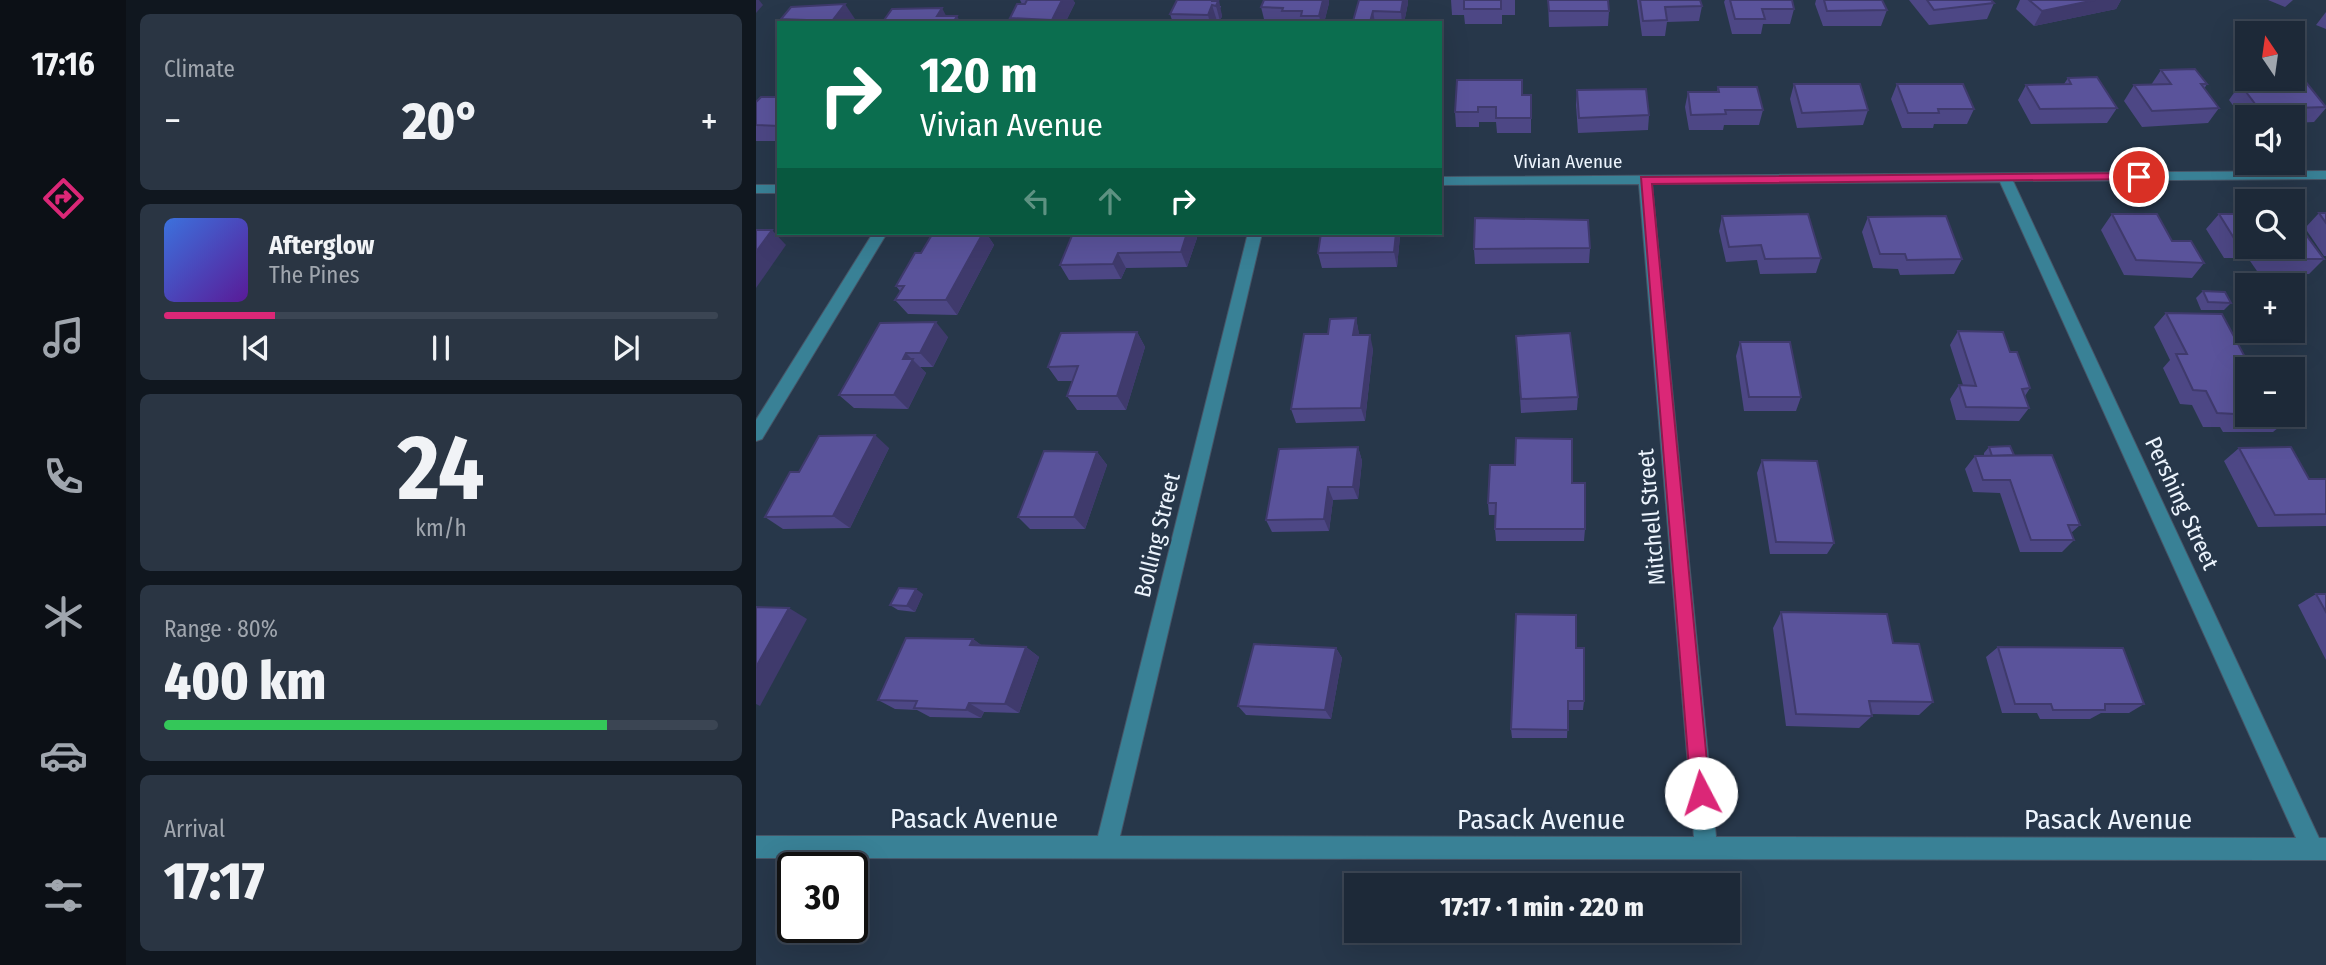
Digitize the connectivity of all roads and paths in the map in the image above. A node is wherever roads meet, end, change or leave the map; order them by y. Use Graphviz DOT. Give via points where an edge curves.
graph roads {
  1 [pos="2326,175"];
  2 [pos="2005,178"];
  3 [pos="1645,180"];
  4 [pos="1442,181"];
  5 [pos="756,189"];
  6 [pos="777,189"];
  7 [pos="879,235"];
  8 [pos="1255,235"];
  9 [pos="756,434"];
  10 [pos="756,847"];
  11 [pos="1106,848"];
  12 [pos="1706,848"];
  13 [pos="2320,849"];
  1 -- 2 [label="street, Vivian Avenue"];
  2 -- 3 [label="street, Vivian Avenue"];
  2 -- 13 [label="street, Pershing Street"];
  3 -- 4 [label="street, Vivian Avenue"];
  3 -- 12 [label="street, Mitchell Street"];
  5 -- 6 [label="street"];
  7 -- 9 [label="street"];
  8 -- 11 [label="street, Bolling Street"];
  10 -- 11 [label="street, Pasack Avenue"];
  11 -- 12 [label="street, Pasack Avenue"];
  12 -- 13 [label="street, Pasack Avenue"];
}
